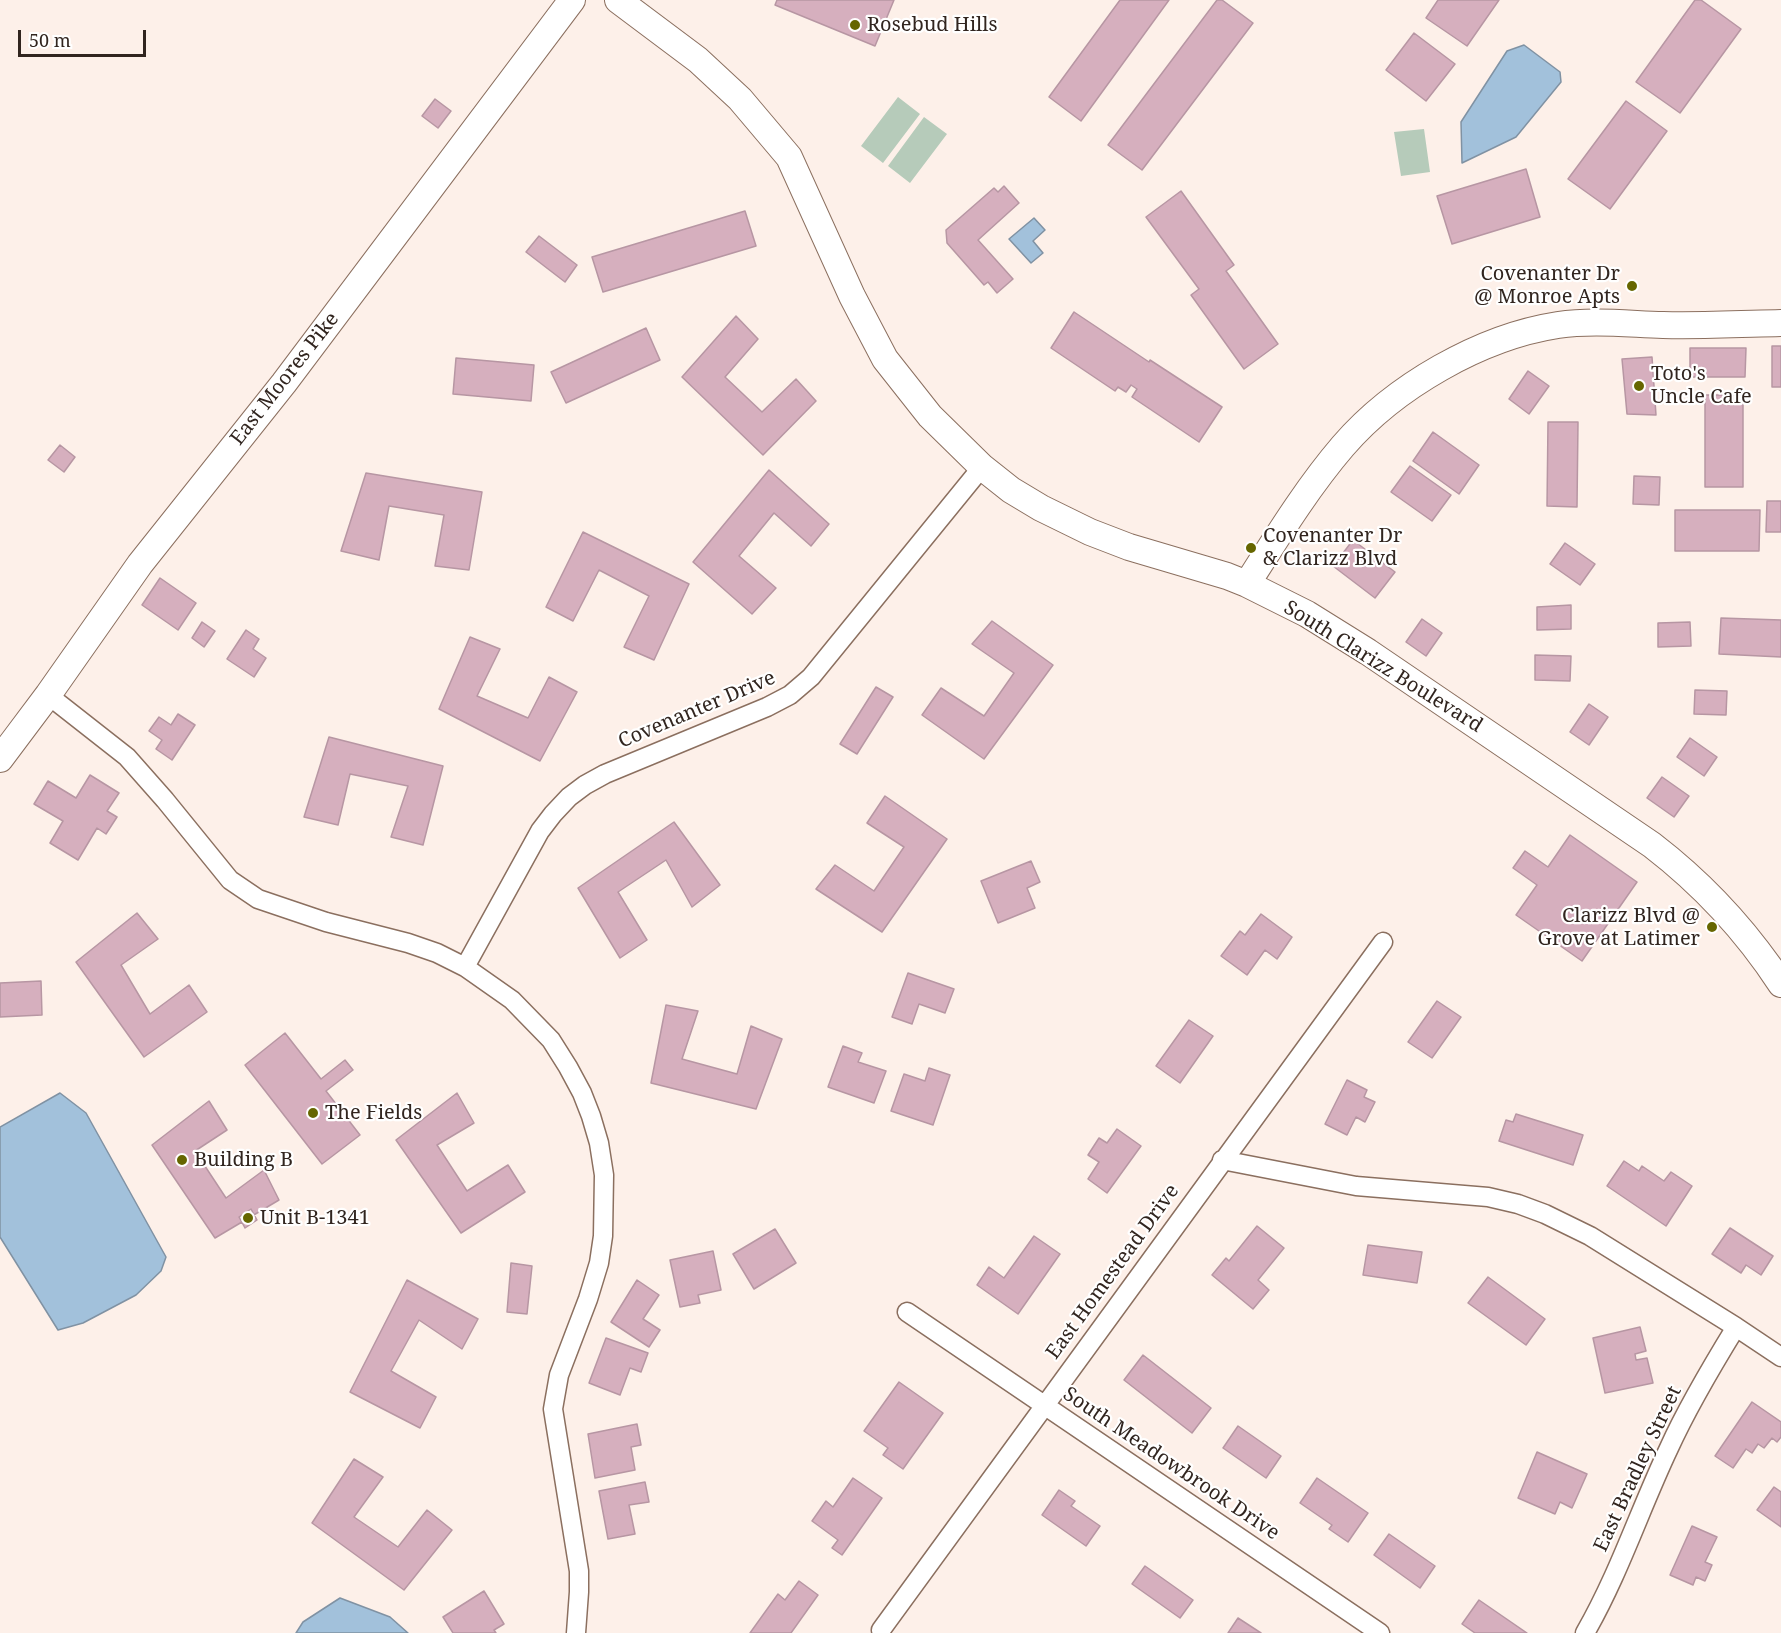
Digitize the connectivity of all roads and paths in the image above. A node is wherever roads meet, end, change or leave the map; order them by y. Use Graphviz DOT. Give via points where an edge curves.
graph roads {
  1 [pos="572,0"];
  2 [pos="618,0"];
  3 [pos="1781,323"];
  4 [pos="982,467"];
  5 [pos="1247,584"];
  6 [pos="48,695"];
  7 [pos="0,759"];
  8 [pos="1383,942"];
  9 [pos="465,967"];
  10 [pos="1781,984"];
  11 [pos="1222,1160"];
  12 [pos="907,1312"];
  13 [pos="1736,1327"];
  14 [pos="1781,1357"];
  15 [pos="1044,1405"];
  16 [pos="880,1630"];
  17 [pos="576,1633"];
  18 [pos="1380,1633"];
  19 [pos="1585,1633"];
  1 -- 6 [label="street, East Moores Pike" via="284,383 140,564"];
  2 -- 4 [label="street, South Clarizz Boulevard" via="698,60 740,99 789,157 885,360 930,416"];
  3 -- 5 [label="street" via="1558,325 1485,346 1417,382 1382,408 1343,446"];
  4 -- 5 [label="street, South Clarizz Boulevard" via="1011,490 1090,532"];
  4 -- 9 [label="street, Covenanter Drive" via="812,677 790,695 605,774 569,797 529,848"];
  5 -- 10 [label="street, South Clarizz Boulevard" via="1307,614 1368,652 1652,845 1712,896 1750,939"];
  6 -- 7 [label="street, East Moores Pike"];
  6 -- 9 [label="street" via="127,757 230,880 258,899 418,946"];
  8 -- 11 [label="street, East Homestead Drive"];
  9 -- 17 [label="street" via="512,1000 551,1040 582,1094 599,1143 604,1175 599,1263 559,1375 553,1409 579,1571"];
  11 -- 13 [label="street" via="1356,1186 1459,1193 1518,1204 1590,1236"];
  11 -- 15 [label="street, East Homestead Drive"];
  12 -- 15 [label="street, South Meadowbrook Drive"];
  13 -- 14 [label="street"];
  13 -- 19 [label="street, East Bradley Street" via="1669,1447"];
  15 -- 16 [label="street, East Homestead Drive"];
  15 -- 18 [label="street, South Meadowbrook Drive"];
}
